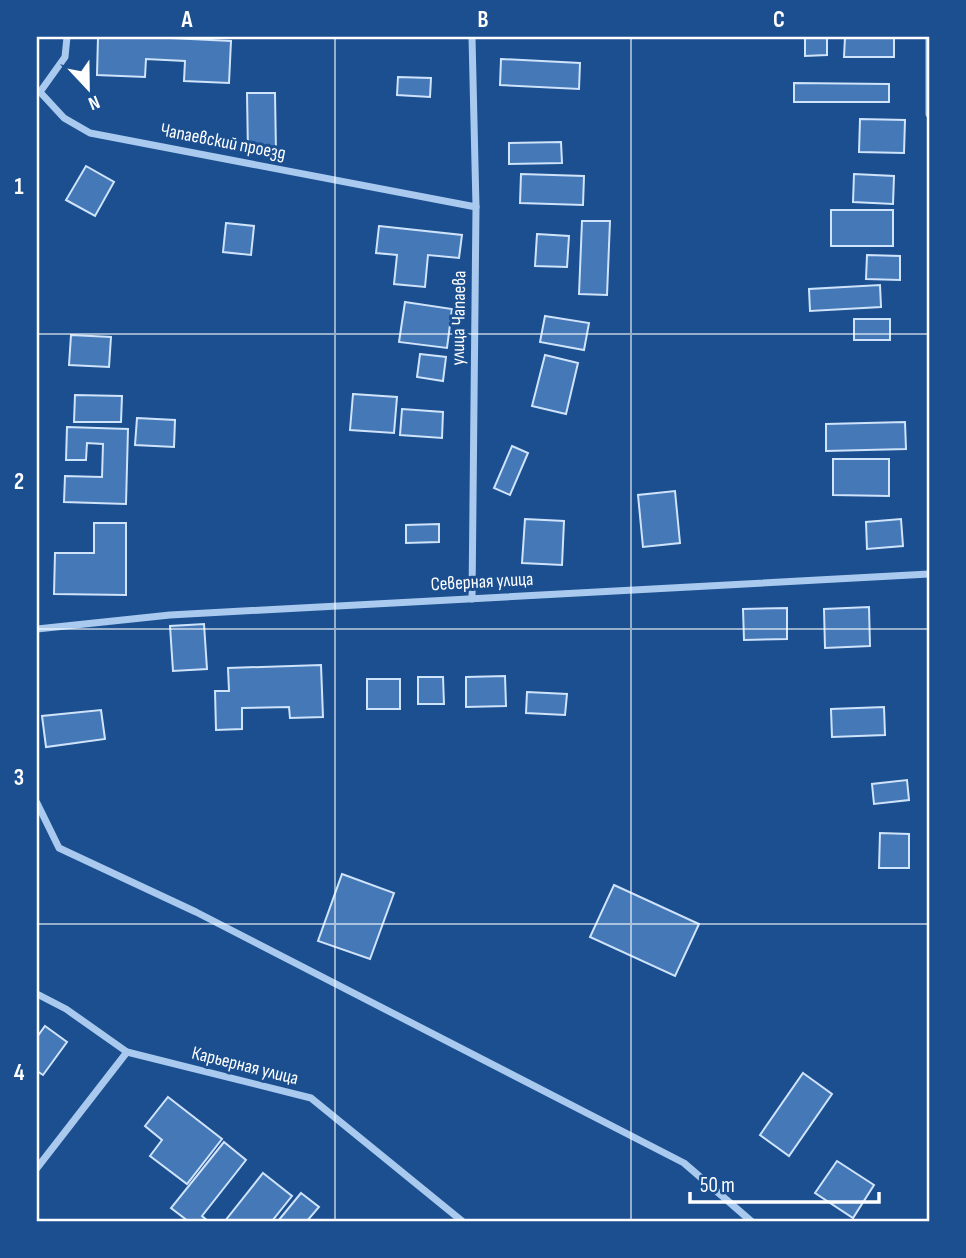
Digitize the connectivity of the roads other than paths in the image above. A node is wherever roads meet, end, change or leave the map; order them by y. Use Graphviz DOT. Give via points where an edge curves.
graph roads {
  1 [pos="67,37"];
  2 [pos="472,37"];
  3 [pos="929,37"];
  4 [pos="38,93"];
  5 [pos="929,114"];
  6 [pos="476,207"];
  7 [pos="929,574"];
  8 [pos="472,599"];
  9 [pos="37,629"];
  10 [pos="37,803"];
  11 [pos="37,994"];
  12 [pos="127,1052"];
  13 [pos="37,1168"];
  14 [pos="462,1221"];
  15 [pos="751,1221"];
  1 -- 4 [label="street, Чапаевский проезд" via="65,57"];
  2 -- 6 [label="street, улица Чапаева"];
  3 -- 5 [label="street"];
  4 -- 6 [label="street, Чапаевский проезд" via="64,118 90,133"];
  6 -- 8 [label="street, улица Чапаева"];
  7 -- 8 [label="street, Северная улица"];
  8 -- 9 [label="street, Северная улица" via="170,615"];
  10 -- 15 [label="street" via="59,848 196,912 684,1163"];
  11 -- 12 [label="street, Карьерная улица"];
  12 -- 13 [label="street"];
  12 -- 14 [label="street, Карьерная улица" via="311,1098"];
}
